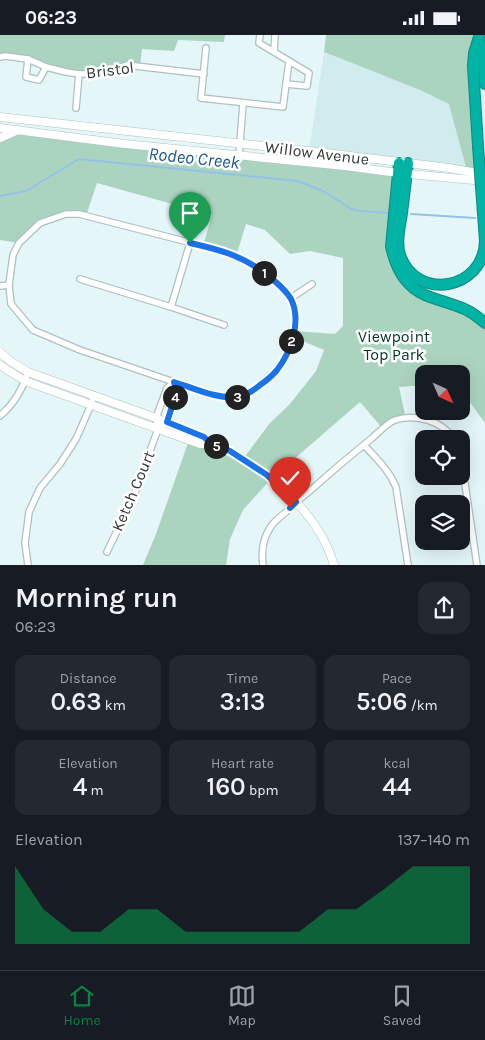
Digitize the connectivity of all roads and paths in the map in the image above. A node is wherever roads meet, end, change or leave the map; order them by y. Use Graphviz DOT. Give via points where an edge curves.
graph roads {
  1 [pos="260,35"];
  2 [pos="275,35"];
  3 [pos="479,36"];
  4 [pos="206,48"];
  5 [pos="274,51"];
  6 [pos="0,57"];
  7 [pos="28,59"];
  8 [pos="289,61"];
  9 [pos="46,67"];
  10 [pos="79,74"];
  11 [pos="204,74"];
  12 [pos="286,84"];
  13 [pos="485,85"];
  14 [pos="243,104"];
  15 [pos="76,108"];
  16 [pos="0,117"];
  17 [pos="0,128"];
  18 [pos="18,130"];
  19 [pos="0,139"];
  20 [pos="240,144"];
  21 [pos="239,155"];
  22 [pos="403,168"];
  23 [pos="485,174"];
  24 [pos="485,181"];
  25 [pos="485,241"];
  26 [pos="190,243"];
  27 [pos="80,279"];
  28 [pos="9,285"];
  29 [pos="312,285"];
  30 [pos="0,286"];
  31 [pos="290,298"];
  32 [pos="171,307"];
  33 [pos="485,323"];
  34 [pos="224,325"];
  35 [pos="0,352"];
  36 [pos="0,365"];
  37 [pos="28,372"];
  38 [pos="25,381"];
  39 [pos="174,382"];
  40 [pos="94,395"];
  41 [pos="91,405"];
  42 [pos="0,416"];
  43 [pos="156,417"];
  44 [pos="167,422"];
  45 [pos="158,429"];
  46 [pos="446,430"];
  47 [pos="210,443"];
  48 [pos="364,445"];
  49 [pos="465,485"];
  50 [pos="296,502"];
  51 [pos="106,551"];
  52 [pos="28,565"];
  53 [pos="263,565"];
  54 [pos="334,565"];
  55 [pos="408,565"];
  56 [pos="477,565"];
  1 -- 5 [label="street" via="259,43"];
  2 -- 5 [label="street"];
  3 -- 13 [label="highway"];
  3 -- 25 [label="highway, bridge" via="473,66"];
  4 -- 11 [label="street"];
  5 -- 8 [label="street"];
  6 -- 7 [label="street, Bristol"];
  7 -- 9 [label="street, Bristol"];
  7 -- 9 [label="street" via="26,77 39,80"];
  8 -- 12 [label="street"];
  8 -- 12 [label="street" via="309,73 307,86"];
  9 -- 10 [label="street, Bristol"];
  10 -- 11 [label="street, Bristol" via="100,74 127,65"];
  10 -- 15 [label="street"];
  11 -- 14 [label="street" via="201,98"];
  12 -- 14 [label="street" via="283,107"];
  14 -- 20 [label="street"];
  16 -- 20 [label="street, Willow Avenue"];
  17 -- 18 [label="street, Willow Avenue"];
  18 -- 19 [label="street"];
  18 -- 21 [label="street, Willow Avenue"];
  20 -- 21 [label="street"];
  20 -- 22 [label="street, Willow Avenue"];
  21 -- 22 [label="street, Willow Avenue"];
  22 -- 23 [label="street, Willow Avenue"];
  22 -- 24 [label="street, Willow Avenue"];
  22 -- 25 [label="highway" via="399,240 400,253 410,272 418,279 439,285 459,281 475,269 485,250"];
  22 -- 33 [label="highway" via="391,245 397,267 418,291 463,308"];
  26 -- 28 [label="street" via="79,214 66,214 40,223 19,243 12,255"];
  26 -- 31 [label="street" via="242,258 279,284"];
  26 -- 32 [label="street"];
  27 -- 32 [label="street"];
  28 -- 30 [label="street"];
  28 -- 39 [label="street" via="11,304 33,330 80,350"];
  29 -- 31 [label="street"];
  31 -- 39 [label="street" via="295,313 295,331 286,355 276,370 253,391 239,397 223,397"];
  32 -- 34 [label="street"];
  35 -- 37 [label="street"];
  36 -- 38 [label="street"];
  37 -- 38 [label="street"];
  37 -- 40 [label="street"];
  38 -- 41 [label="street"];
  38 -- 42 [label="street"];
  39 -- 43 [label="street" via="167,388"];
  39 -- 44 [label="street" via="177,391"];
  40 -- 41 [label="street"];
  40 -- 43 [label="street"];
  41 -- 45 [label="street"];
  41 -- 52 [label="street" via="76,439 40,488 29,512 25,543"];
  43 -- 44 [label="street"];
  43 -- 45 [label="street"];
  44 -- 45 [label="street"];
  44 -- 47 [label="street" via="204,437"];
  45 -- 47 [label="street" via="200,444"];
  45 -- 51 [label="street, Ketch Court" via="134,495"];
  46 -- 48 [label="street" via="427,420 394,421"];
  47 -- 50 [label="street" via="230,451 267,475"];
  48 -- 50 [label="street"];
  48 -- 55 [label="street" via="387,471 396,487"];
  49 -- 56 [label="street"];
  50 -- 53 [label="street" via="267,533 263,544"];
  50 -- 54 [label="street" via="325,541"];
}
